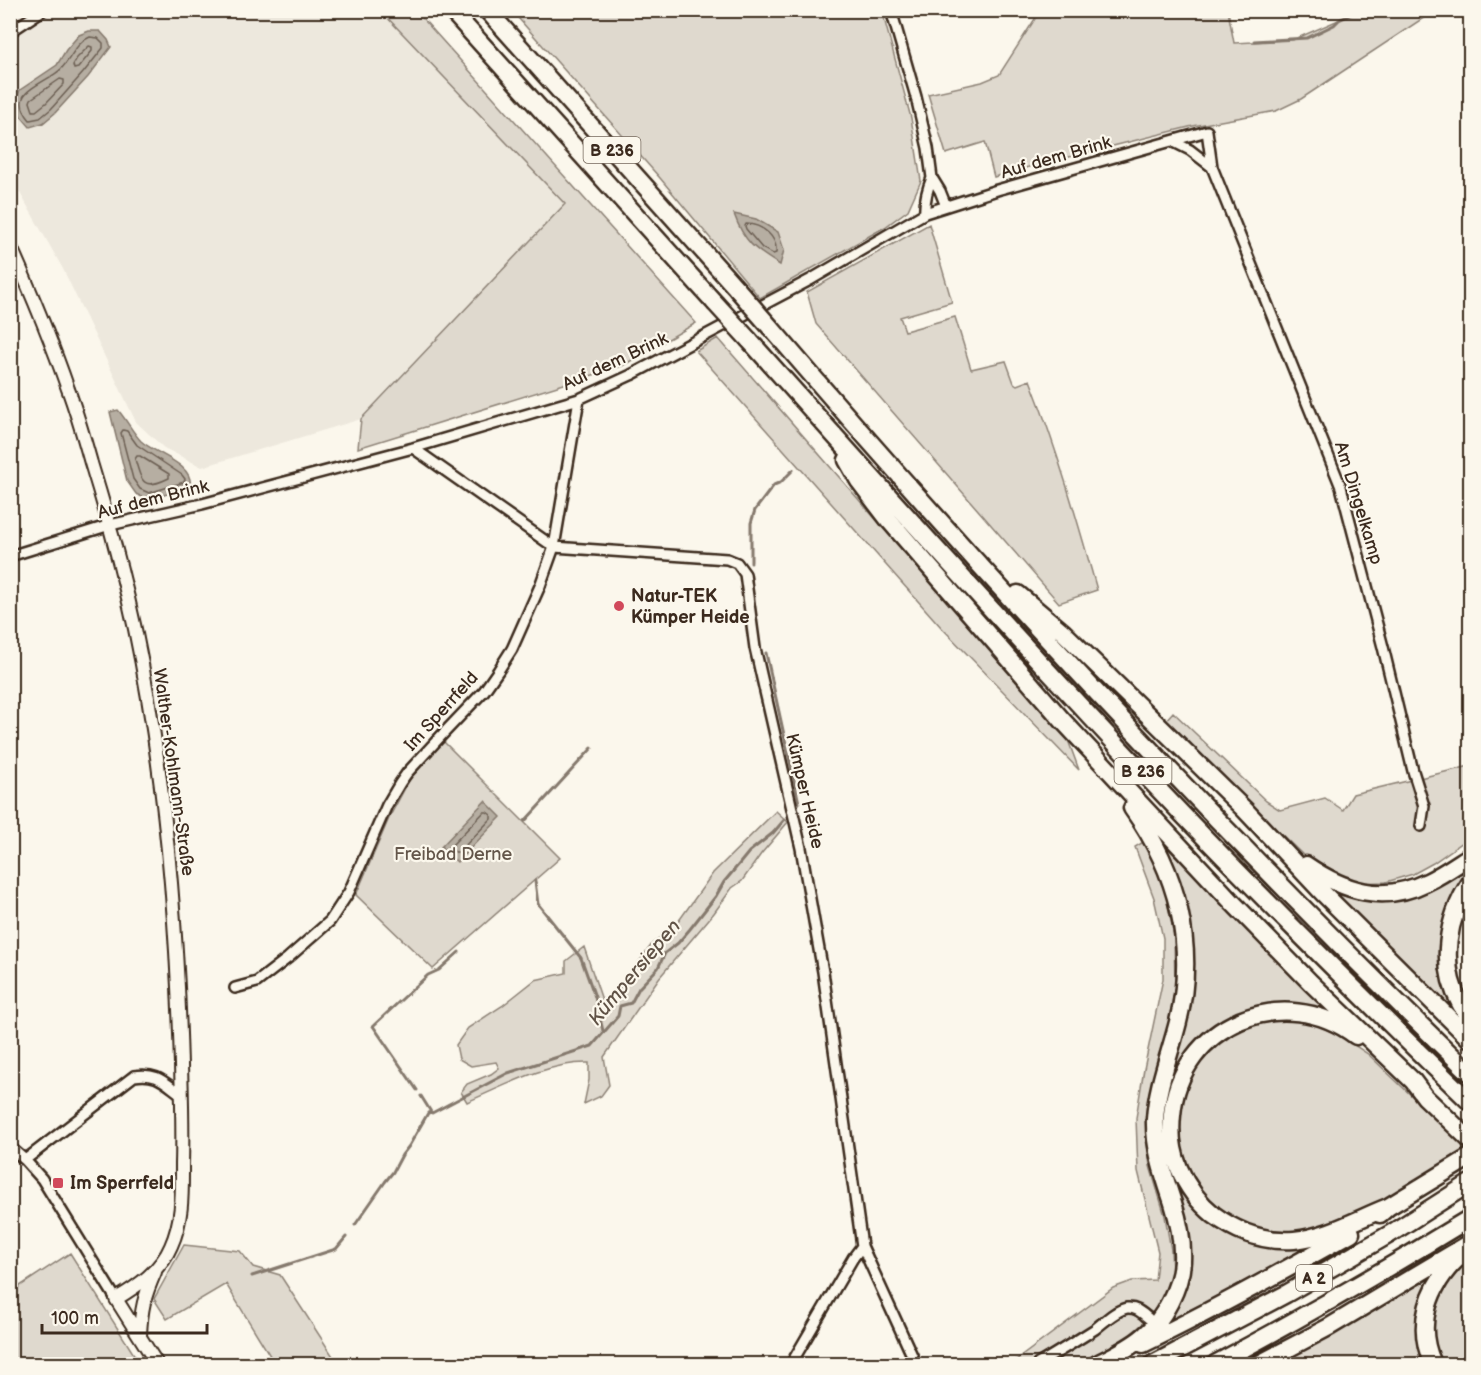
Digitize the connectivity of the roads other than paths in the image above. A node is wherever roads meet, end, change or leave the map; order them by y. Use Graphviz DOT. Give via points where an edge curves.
graph roads {
  1 [pos="43,10"];
  2 [pos="451,10"];
  3 [pos="487,10"];
  4 [pos="891,10"];
  5 [pos="10,32"];
  6 [pos="1207,131"];
  7 [pos="1172,141"];
  8 [pos="1212,167"];
  9 [pos="932,178"];
  10 [pos="946,206"];
  11 [pos="925,213"];
  12 [pos="10,245"];
  13 [pos="579,399"];
  14 [pos="828,428"];
  15 [pos="413,448"];
  16 [pos="110,525"];
  17 [pos="554,547"];
  18 [pos="10,556"];
  19 [pos="975,560"];
  20 [pos="1093,753"];
  21 [pos="1245,810"];
  22 [pos="1421,826"];
  23 [pos="1470,856"];
  24 [pos="1470,883"];
  25 [pos="235,988"];
  26 [pos="1470,1019"];
  27 [pos="1470,1039"];
  28 [pos="1470,1073"];
  29 [pos="182,1095"];
  30 [pos="1425,1096"];
  31 [pos="1470,1102"];
  32 [pos="1470,1140"];
  33 [pos="10,1147"];
  34 [pos="1470,1157"];
  35 [pos="25,1160"];
  36 [pos="1470,1183"];
  37 [pos="1388,1208"];
  38 [pos="1470,1218"];
  39 [pos="1470,1243"];
  40 [pos="862,1246"];
  41 [pos="1470,1250"];
  42 [pos="155,1271"];
  43 [pos="116,1299"];
  44 [pos="1149,1318"];
  45 [pos="140,1337"];
  46 [pos="157,1365"];
  47 [pos="791,1365"];
  48 [pos="916,1365"];
  49 [pos="1038,1365"];
  50 [pos="1098,1365"];
  51 [pos="1153,1365"];
  52 [pos="1215,1365"];
  53 [pos="1259,1365"];
  54 [pos="1433,1365"];
  1 -- 5 [label="street"];
  2 -- 14 [label="highway, B 236, bridge"];
  3 -- 19 [label="highway, B 236, bridge"];
  4 -- 9 [label="street" via="916,97"];
  6 -- 7 [label="street, Auf dem Brink"];
  6 -- 8 [label="street, Am Dingelkamp"];
  7 -- 8 [label="street"];
  7 -- 10 [label="street, Auf dem Brink"];
  8 -- 22 [label="street, Am Dingelkamp" via="1341,487 1424,806"];
  9 -- 10 [label="street"];
  9 -- 11 [label="street"];
  10 -- 11 [label="street, Auf dem Brink"];
  11 -- 13 [label="street, Auf dem Brink" via="810,280"];
  12 -- 16 [label="main road, Walther-Kohlmann-Straße" via="69,392"];
  13 -- 15 [label="street, Auf dem Brink"];
  13 -- 17 [label="street, Im Sperrfeld"];
  14 -- 20 [label="highway" via="859,481 888,519"];
  14 -- 31 [label="highway, B 236" via="1184,815"];
  15 -- 16 [label="street, Auf dem Brink"];
  15 -- 17 [label="street, Kümper Heide"];
  16 -- 18 [label="street, Auf dem Brink"];
  16 -- 29 [label="main road, Walther-Kohlmann-Straße" via="135,630 163,803 177,969"];
  17 -- 25 [label="street, Im Sperrfeld" via="512,649 484,691 400,783 350,892 330,921 257,982"];
  17 -- 40 [label="street, Kümper Heide" via="727,559 737,563 745,574 755,648 812,909"];
  19 -- 21 [label="highway" via="1063,632"];
  19 -- 28 [label="highway, B 236" via="1265,869"];
  20 -- 30 [label="highway" via="1233,903"];
  20 -- 50 [label="highway" via="1154,841 1179,906 1185,950 1180,1010 1155,1120 1160,1161 1179,1224 1182,1264 1177,1285 1155,1326"];
  21 -- 23 [label="highway" via="1324,878 1356,891 1404,891 1426,883"];
  21 -- 27 [label="highway"];
  24 -- 26 [label="highway" via="1453,918 1448,957 1454,989"];
  29 -- 35 [label="street" via="155,1076 134,1077"];
  29 -- 42 [label="main road, Walther-Kohlmann-Straße" via="179,1221 171,1247"];
  30 -- 32 [label="highway"];
  30 -- 37 [label="highway" via="1351,1032 1323,1018 1272,1011 1237,1022 1208,1041 1179,1082 1174,1097 1173,1147 1184,1180 1207,1209 1237,1229 1273,1240 1315,1237"];
  33 -- 35 [label="street"];
  34 -- 37 [label="highway"];
  35 -- 43 [label="street" via="48,1189"];
  36 -- 51 [label="highway, A 2" via="1286,1294"];
  37 -- 50 [label="highway" via="1272,1278"];
  38 -- 52 [label="highway, A 2"];
  39 -- 53 [label="highway"];
  40 -- 47 [label="street"];
  40 -- 48 [label="street, Kümper Heide"];
  41 -- 54 [label="highway" via="1442,1274 1427,1305 1426,1342"];
  42 -- 43 [label="main road, Walther-Kohlmann-Straße"];
  42 -- 45 [label="main road" via="145,1294"];
  43 -- 45 [label="main road"];
  44 -- 49 [label="street" via="1127,1308"];
  45 -- 46 [label="main road"];
}
